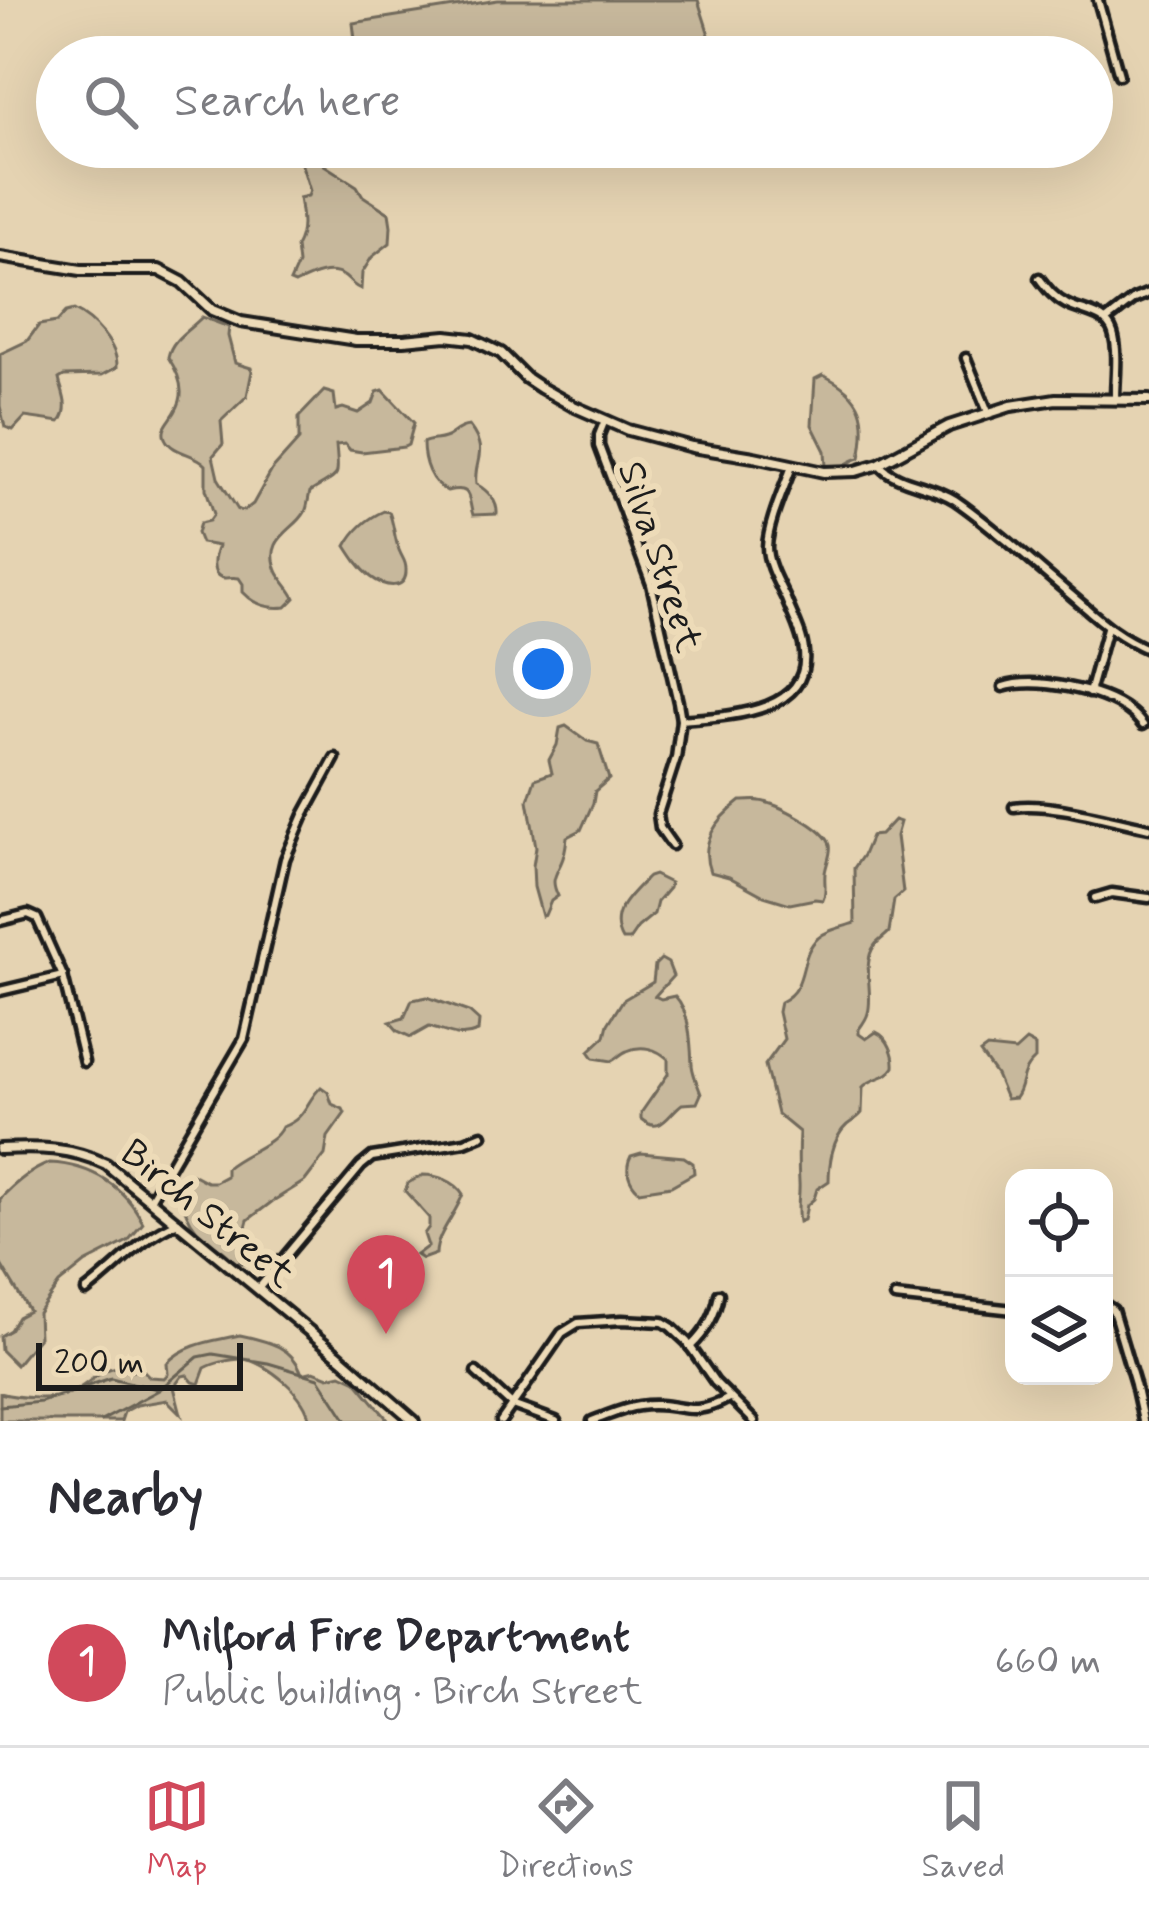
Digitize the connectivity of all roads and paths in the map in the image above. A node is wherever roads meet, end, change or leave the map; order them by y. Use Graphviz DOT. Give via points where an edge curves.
graph roads {
  1 [pos="1098,0"];
  2 [pos="1109,36"];
  3 [pos="1113,51"];
  4 [pos="1120,75"];
  5 [pos="0,257"];
  6 [pos="1039,278"];
  7 [pos="1149,293"];
  8 [pos="1106,320"];
  9 [pos="966,358"];
  10 [pos="1115,399"];
  11 [pos="1149,400"];
  12 [pos="988,412"];
  13 [pos="605,420"];
  14 [pos="879,464"];
  15 [pos="792,466"];
  16 [pos="1106,628"];
  17 [pos="1149,650"];
  18 [pos="1003,688"];
  19 [pos="1089,693"];
  20 [pos="681,720"];
  21 [pos="1143,725"];
  22 [pos="335,758"];
  23 [pos="1014,807"];
  24 [pos="1149,828"];
  25 [pos="672,845"];
  26 [pos="1095,898"];
  27 [pos="1149,898"];
  28 [pos="0,921"];
  29 [pos="63,976"];
  30 [pos="0,991"];
  31 [pos="84,1061"];
  32 [pos="482,1136"];
  33 [pos="0,1149"];
  34 [pos="150,1200"];
  35 [pos="178,1222"];
  36 [pos="258,1289"];
  37 [pos="86,1291"];
  38 [pos="718,1294"];
  39 [pos="895,1297"];
  40 [pos="1005,1309"];
  41 [pos="1113,1310"];
  42 [pos="690,1347"];
  43 [pos="476,1372"];
  44 [pos="729,1398"];
  45 [pos="512,1405"];
  46 [pos="415,1421"];
  47 [pos="500,1421"];
  48 [pos="556,1421"];
  49 [pos="592,1421"];
  50 [pos="754,1421"];
  51 [pos="1143,1421"];
  1 -- 2 [label="street"];
  3 -- 4 [label="street"];
  5 -- 13 [label="street" via="81,270 159,270 241,322 356,340 472,339"];
  6 -- 8 [label="street" via="1067,305"];
  7 -- 8 [label="street"];
  8 -- 10 [label="street"];
  9 -- 12 [label="street"];
  10 -- 11 [label="street"];
  10 -- 12 [label="street" via="1056,399"];
  12 -- 14 [label="street"];
  13 -- 15 [label="street"];
  13 -- 20 [label="street, Silva Street" via="599,446 658,607"];
  14 -- 15 [label="street" via="841,472"];
  14 -- 16 [label="street" via="954,500"];
  15 -- 20 [label="street" via="767,547 804,652 799,680 772,704"];
  16 -- 17 [label="street"];
  16 -- 19 [label="street"];
  18 -- 19 [label="street" via="1036,683"];
  19 -- 21 [label="street"];
  20 -- 25 [label="street, Silva Street" via="658,814"];
  22 -- 34 [label="street" via="279,877 244,1039"];
  23 -- 24 [label="street"];
  26 -- 27 [label="street"];
  28 -- 29 [label="street" via="37,918"];
  29 -- 30 [label="street"];
  29 -- 31 [label="street"];
  32 -- 36 [label="street" via="372,1156"];
  33 -- 34 [label="street, Birch Street" via="78,1152"];
  34 -- 35 [label="street, Birch Street"];
  35 -- 36 [label="street, Birch Street"];
  35 -- 37 [label="street" via="146,1238"];
  36 -- 46 [label="street, Birch Street"];
  38 -- 42 [label="street"];
  39 -- 40 [label="street"];
  41 -- 51 [label="street"];
  42 -- 44 [label="street"];
  42 -- 45 [label="street" via="663,1322 578,1323"];
  43 -- 45 [label="street"];
  44 -- 49 [label="street" via="695,1418 642,1405"];
  44 -- 50 [label="street"];
  45 -- 47 [label="street"];
  45 -- 48 [label="street"];
}
